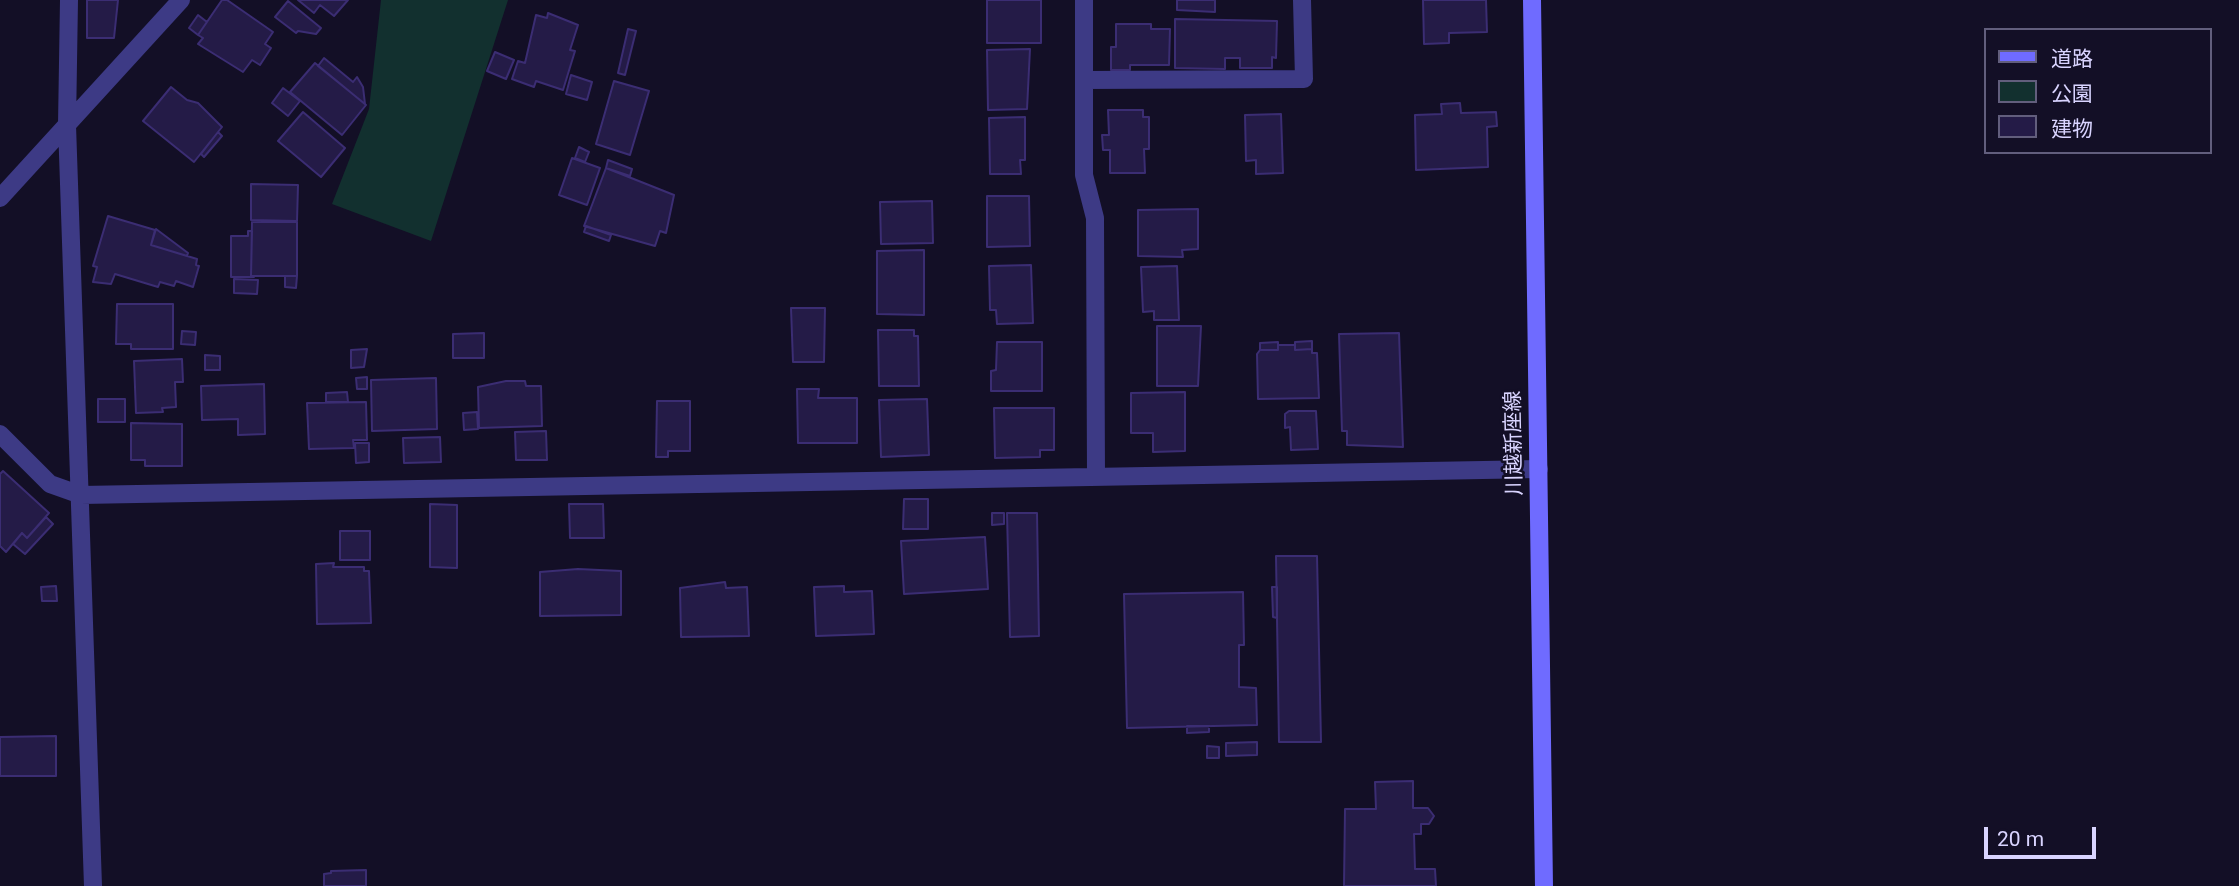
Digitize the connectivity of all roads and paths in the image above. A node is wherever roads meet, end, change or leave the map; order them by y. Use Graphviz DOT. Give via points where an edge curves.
graph roads {
  1 [pos="68,0"];
  2 [pos="181,0"];
  3 [pos="1084,0"];
  4 [pos="1302,0"];
  5 [pos="1532,0"];
  6 [pos="1084,80"];
  7 [pos="67,125"];
  8 [pos="1,195"];
  9 [pos="0,435"];
  10 [pos="1538,469"];
  11 [pos="1096,477"];
  12 [pos="81,495"];
  13 [pos="93,886"];
  14 [pos="1544,886"];
  1 -- 7 [label="street"];
  2 -- 7 [label="street"];
  3 -- 6 [label="street"];
  4 -- 6 [label="street" via="1304,79"];
  5 -- 10 [label="main road, 川越新座線"];
  6 -- 11 [label="street" via="1083,176 1095,218"];
  7 -- 8 [label="street"];
  7 -- 12 [label="street"];
  9 -- 12 [label="street" via="50,484"];
  10 -- 11 [label="street"];
  10 -- 14 [label="main road, 川越新座線"];
  11 -- 12 [label="street"];
  12 -- 13 [label="street"];
}
